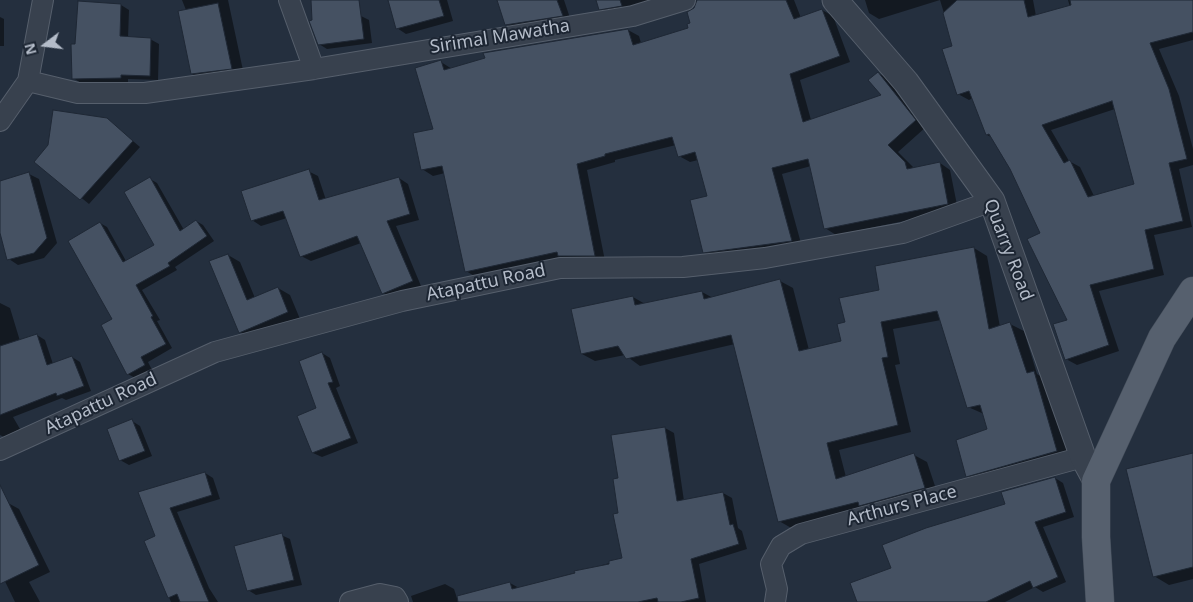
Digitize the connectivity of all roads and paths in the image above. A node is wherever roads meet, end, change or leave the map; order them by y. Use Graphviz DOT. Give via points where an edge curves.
graph roads {
  1 [pos="43,0"];
  2 [pos="289,0"];
  3 [pos="685,0"];
  4 [pos="835,0"];
  5 [pos="314,70"];
  6 [pos="28,81"];
  7 [pos="0,121"];
  8 [pos="992,201"];
  9 [pos="1193,291"];
  10 [pos="0,450"];
  11 [pos="1083,457"];
  12 [pos="1096,481"];
  13 [pos="350,602"];
  14 [pos="398,602"];
  15 [pos="775,602"];
  16 [pos="1100,602"];
  1 -- 6 [label="street"];
  2 -- 5 [label="street"];
  3 -- 5 [label="street, Sirimal Mawatha" via="633,16"];
  4 -- 8 [label="street, Quarry Road" via="906,82"];
  5 -- 6 [label="street, Sirimal Mawatha" via="145,93 78,93"];
  6 -- 7 [label="street"];
  8 -- 10 [label="street, Atapattu Road" via="903,233 765,258 683,267 560,268 402,301 215,352"];
  8 -- 11 [label="street, Quarry Road"];
  9 -- 12 [label="main road" via="1162,338"];
  11 -- 12 [label="street, Quarry Road"];
  11 -- 15 [label="street, Arthurs Place" via="801,534 781,546 771,564 777,589"];
  12 -- 16 [label="main road"];
  13 -- 14 [label="street" via="380,594 395,597"];
}
